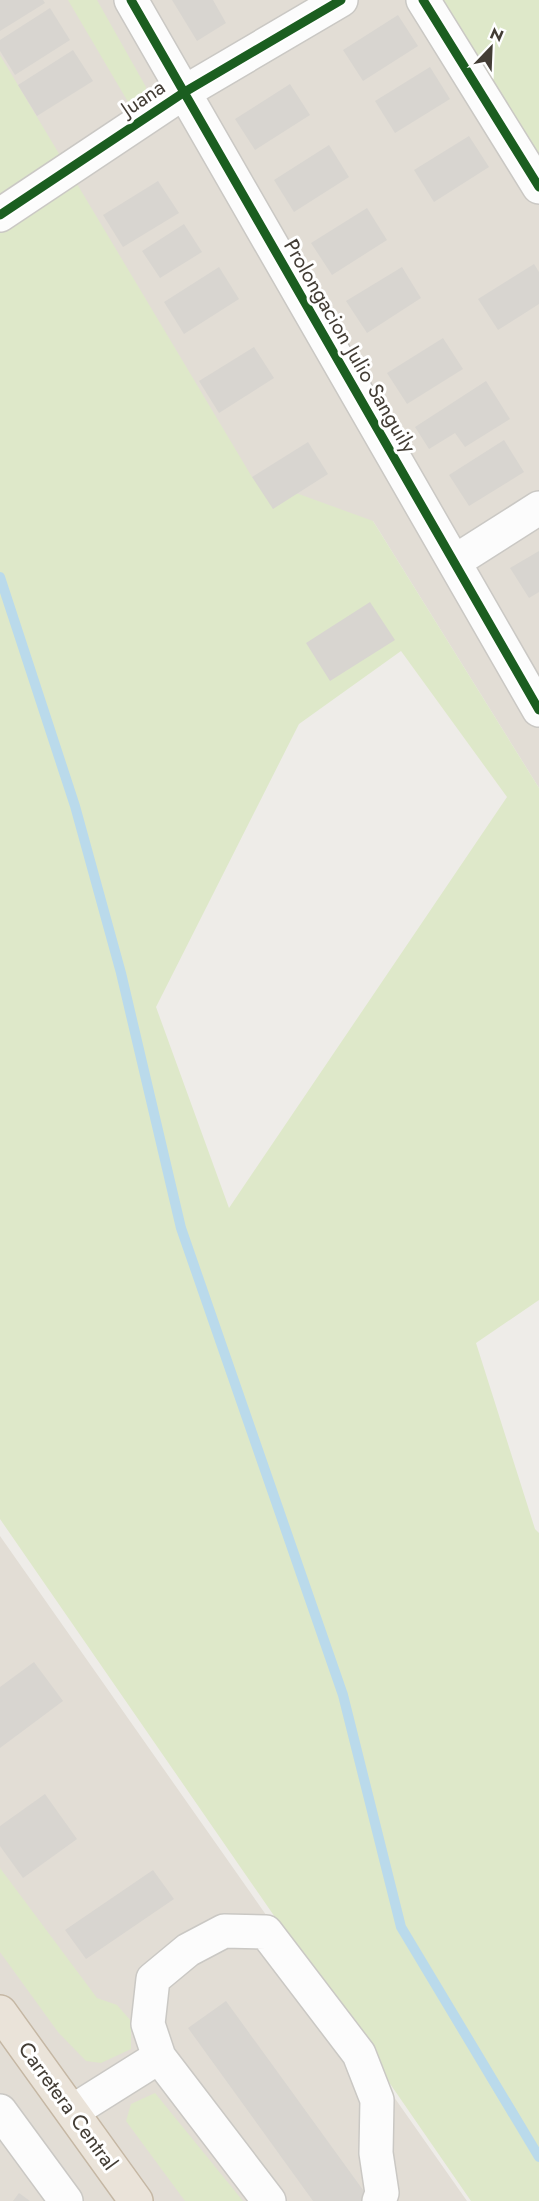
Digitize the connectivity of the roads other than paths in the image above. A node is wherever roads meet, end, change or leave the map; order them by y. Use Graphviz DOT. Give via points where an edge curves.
graph roads {
  1 [pos="131,0"];
  2 [pos="341,0"];
  3 [pos="423,0"];
  4 [pos="183,93"];
  5 [pos="539,187"];
  6 [pos="0,215"];
  7 [pos="539,508"];
  8 [pos="454,562"];
  9 [pos="539,710"];
  10 [pos="0,2012"];
  11 [pos="159,2057"];
  12 [pos="73,2111"];
  13 [pos="0,2112"];
  14 [pos="66,2201"];
  15 [pos="136,2201"];
  16 [pos="269,2201"];
  17 [pos="379,2201"];
  1 -- 4 [label="street, Prolongacion Julio Sanguily"];
  2 -- 4 [label="street, Juana"];
  3 -- 5 [label="street"];
  4 -- 6 [label="street, Juana"];
  4 -- 8 [label="street, Prolongacion Julio Sanguily"];
  7 -- 8 [label="street"];
  8 -- 9 [label="street, Prolongacion Julio Sanguily"];
  10 -- 12 [label="highway, Carretera Central"];
  11 -- 12 [label="street"];
  11 -- 16 [label="street"];
  11 -- 17 [label="street" via="148,2024 153,1979 188,1950 224,1931 266,1932 359,2054 377,2100 376,2153 382,2193"];
  12 -- 15 [label="highway, Carretera Central"];
  13 -- 14 [label="street"];
}
